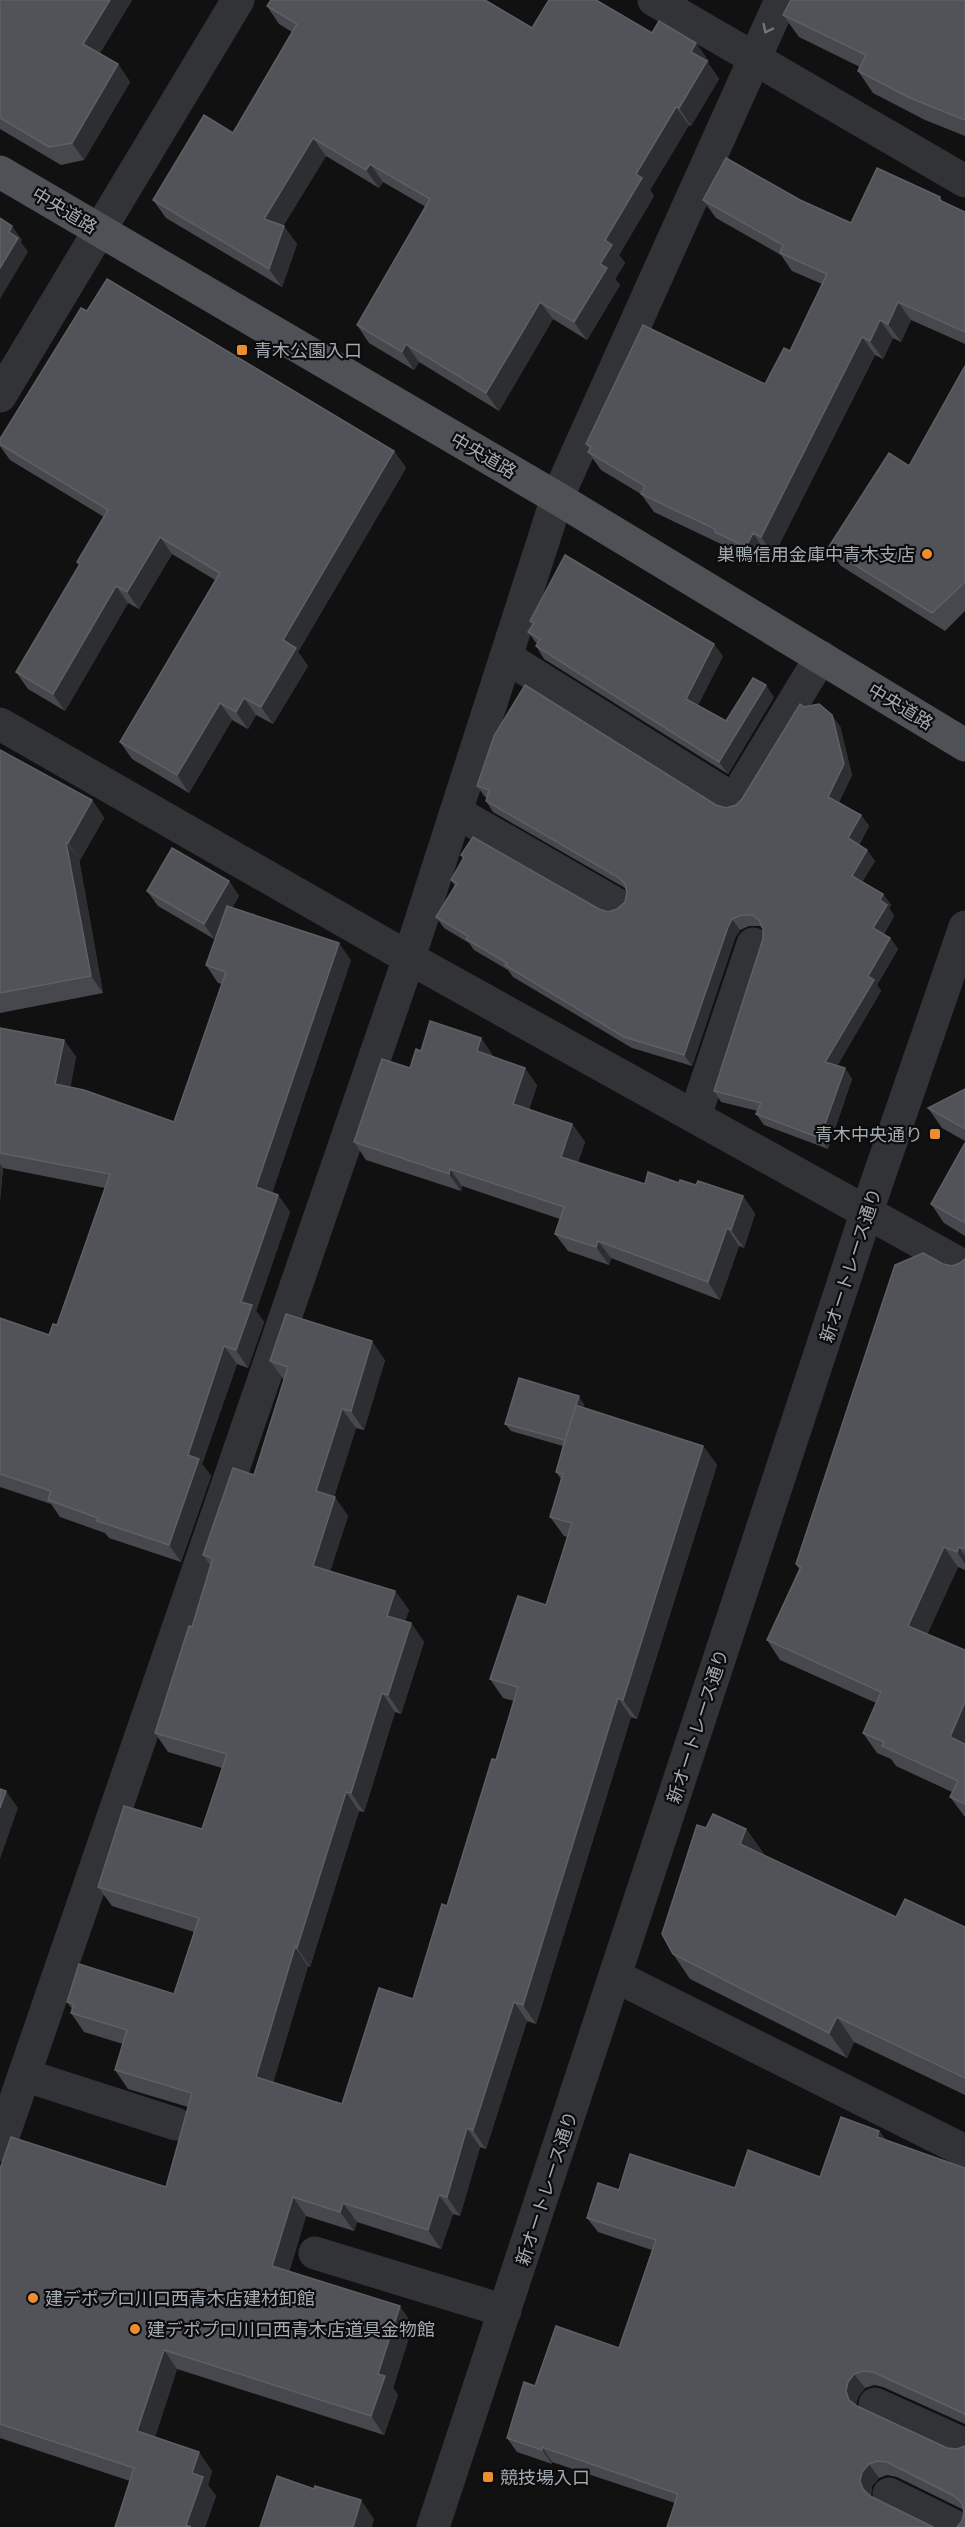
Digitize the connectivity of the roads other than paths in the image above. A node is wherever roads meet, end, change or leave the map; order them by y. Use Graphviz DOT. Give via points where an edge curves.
graph roads {
  1 [pos="238,0"];
  2 [pos="654,0"];
  3 [pos="781,0"];
  4 [pos="752,59"];
  5 [pos="0,172"];
  6 [pos="965,181"];
  7 [pos="100,232"];
  8 [pos="0,396"];
  9 [pos="557,498"];
  10 [pos="506,657"];
  11 [pos="821,657"];
  12 [pos="0,724"];
  13 [pos="965,745"];
  14 [pos="456,812"];
  15 [pos="616,904"];
  16 [pos="965,927"];
  17 [pos="753,944"];
  18 [pos="409,958"];
  19 [pos="695,1116"];
  20 [pos="867,1211"];
  21 [pos="965,1267"];
  22 [pos="615,1977"];
  23 [pos="24,2074"];
  24 [pos="176,2124"];
  25 [pos="0,2145"];
  26 [pos="965,2151"];
  27 [pos="315,2253"];
  28 [pos="506,2311"];
  29 [pos="875,2404"];
  30 [pos="965,2445"];
  31 [pos="889,2494"];
  32 [pos="433,2527"];
  33 [pos="956,2527"];
  1 -- 7 [label="street"];
  2 -- 4 [label="street"];
  3 -- 4 [label="street, one-way"];
  4 -- 6 [label="street"];
  4 -- 9 [label="street"];
  5 -- 7 [label="main road, 中央道路"];
  7 -- 8 [label="street"];
  7 -- 9 [label="main road, 中央道路"];
  9 -- 10 [label="street"];
  9 -- 11 [label="main road, 中央道路"];
  10 -- 11 [label="street" via="734,800"];
  10 -- 14 [label="street"];
  11 -- 13 [label="main road, 中央道路"];
  12 -- 18 [label="street"];
  14 -- 15 [label="street"];
  14 -- 18 [label="street"];
  16 -- 20 [label="street, 新オートレース通り"];
  17 -- 19 [label="street"];
  18 -- 19 [label="street"];
  18 -- 23 [label="street"];
  19 -- 20 [label="street"];
  20 -- 21 [label="street"];
  20 -- 22 [label="street, 新オートレース通り"];
  22 -- 26 [label="street"];
  22 -- 28 [label="street, 新オートレース通り"];
  23 -- 24 [label="street"];
  23 -- 25 [label="street"];
  27 -- 28 [label="street"];
  28 -- 32 [label="street, 新オートレース通り"];
  29 -- 30 [label="street"];
  31 -- 33 [label="street"];
}
